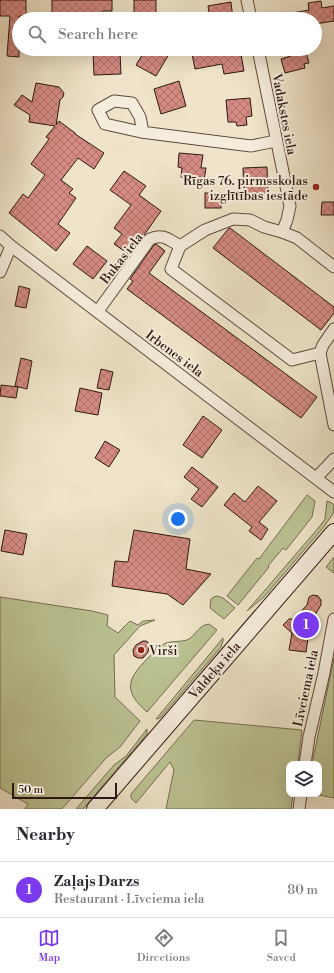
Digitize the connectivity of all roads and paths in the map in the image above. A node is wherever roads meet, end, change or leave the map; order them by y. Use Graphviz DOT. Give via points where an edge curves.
graph roads {
  1 [pos="247,0"];
  2 [pos="250,12"];
  3 [pos="259,56"];
  4 [pos="143,132"];
  5 [pos="276,141"];
  6 [pos="282,232"];
  7 [pos="0,236"];
  8 [pos="11,246"];
  9 [pos="180,246"];
  10 [pos="334,266"];
  11 [pos="0,272"];
  12 [pos="98,311"];
  13 [pos="334,330"];
  14 [pos="320,353"];
  15 [pos="334,425"];
  16 [pos="334,459"];
  17 [pos="316,478"];
  18 [pos="334,492"];
  19 [pos="334,532"];
  20 [pos="334,619"];
  21 [pos="305,761"];
  22 [pos="300,797"];
  23 [pos="95,809"];
  24 [pos="299,809"];
  1 -- 2 [label="street"];
  3 -- 5 [label="street, Vadakstes iela"];
  4 -- 5 [label="street" via="251,146"];
  5 -- 6 [label="street, Vadakstes iela" via="290,206"];
  6 -- 9 [label="street" via="250,220 233,219 205,230"];
  6 -- 10 [label="street" via="297,238"];
  7 -- 8 [label="street, Irbenes iela"];
  8 -- 11 [label="street"];
  8 -- 12 [label="street, Irbenes iela"];
  9 -- 12 [label="street, Bukas iela" via="164,237 150,239"];
  9 -- 14 [label="street" via="171,268 177,273 292,360"];
  12 -- 17 [label="street, Irbenes iela"];
  13 -- 14 [label="street"];
  14 -- 15 [label="street"];
  16 -- 17 [label="street"];
  17 -- 18 [label="street, Irbenes iela"];
  19 -- 23 [label="street, Valdeķu iela"];
  20 -- 21 [label="street, Līvciema iela"];
  22 -- 24 [label="street"];
}
